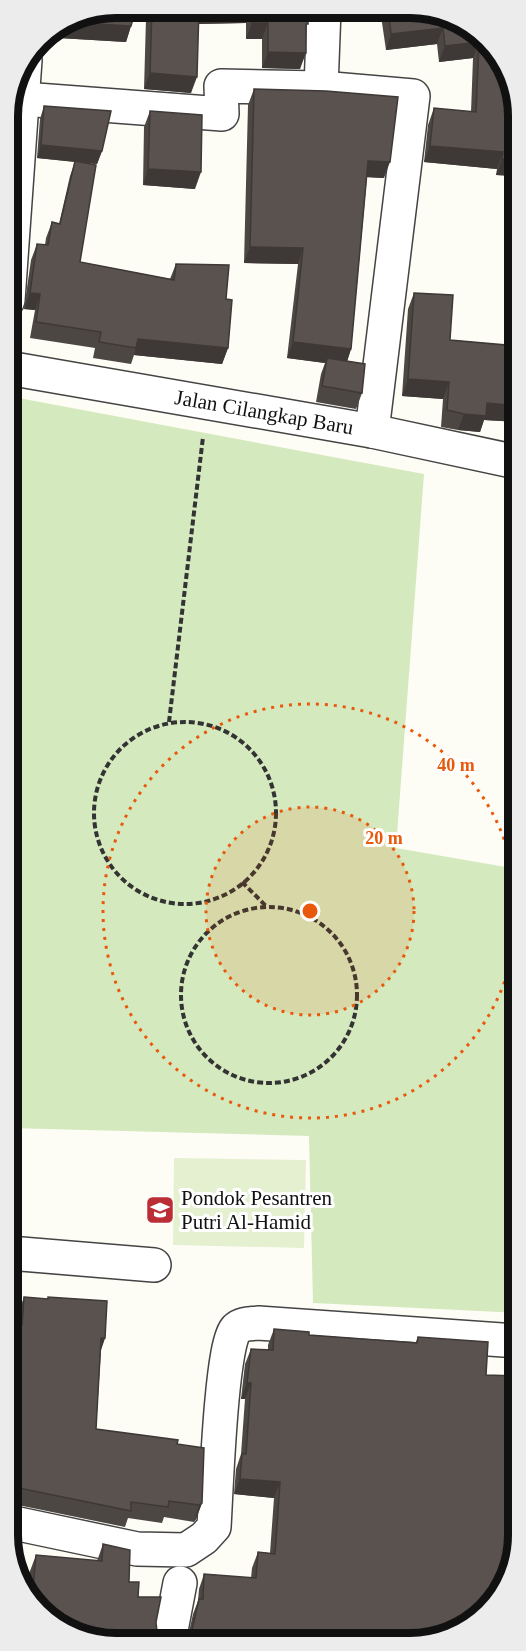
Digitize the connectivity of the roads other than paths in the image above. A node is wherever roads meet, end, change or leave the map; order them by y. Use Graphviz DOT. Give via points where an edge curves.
graph roads {
  1 [pos="324,18"];
  2 [pos="24,82"];
  3 [pos="321,88"];
  4 [pos="23,99"];
  5 [pos="18,166"];
  6 [pos="18,370"];
  7 [pos="372,431"];
  8 [pos="508,460"];
  9 [pos="18,1254"];
  10 [pos="154,1265"];
  11 [pos="508,1340"];
  12 [pos="18,1524"];
  13 [pos="180,1583"];
  14 [pos="171,1633"];
  1 -- 3 [label="street"];
  2 -- 4 [label="street"];
  3 -- 4 [label="street" via="221,86 222,114"];
  3 -- 7 [label="street" via="413,96"];
  4 -- 5 [label="street"];
  6 -- 7 [label="street, Jalan Cilangkap Baru"];
  7 -- 8 [label="street, Jalan Cilangkap Baru"];
  9 -- 10 [label="street"];
  11 -- 12 [label="street" via="245,1324 236,1329 230,1340 222,1392 214,1527 204,1538 186,1550 137,1549"];
  13 -- 14 [label="street"];
}
